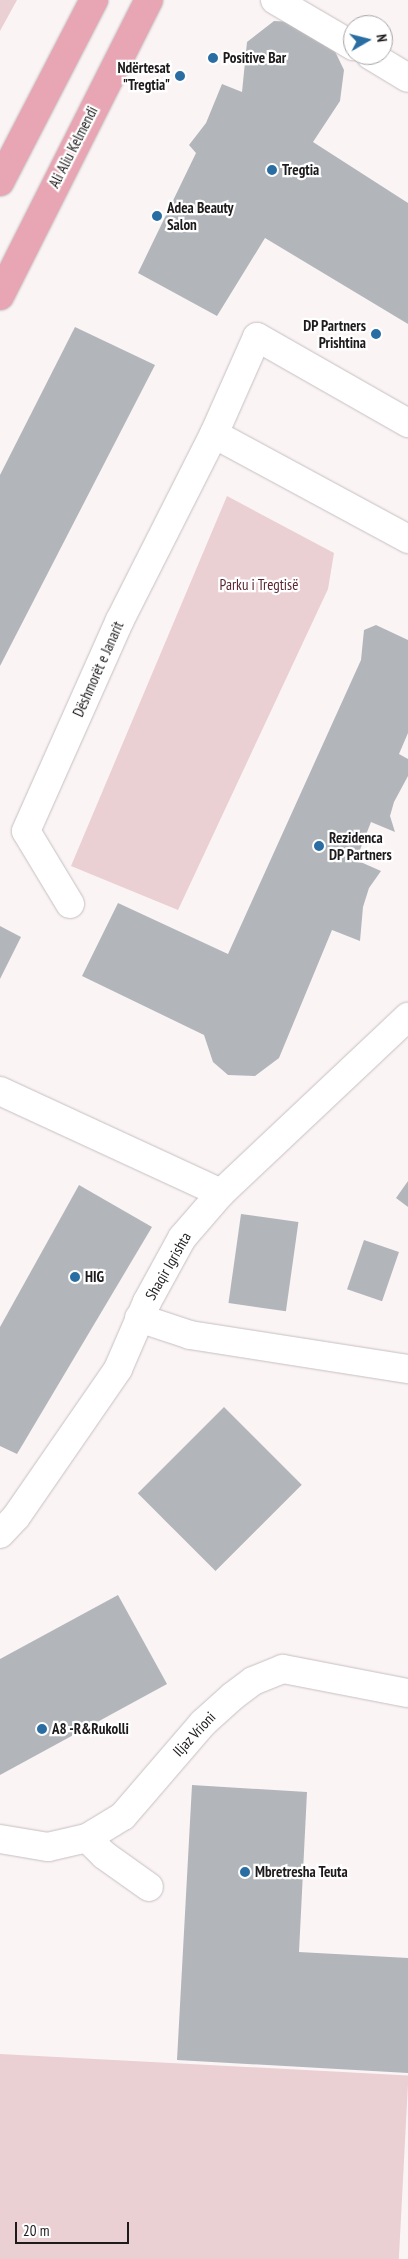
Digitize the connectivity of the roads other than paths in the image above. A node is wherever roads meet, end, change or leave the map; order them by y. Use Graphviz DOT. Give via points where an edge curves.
graph roads {
  1 [pos="94,0"];
  2 [pos="149,0"];
  3 [pos="275,0"];
  4 [pos="343,40"];
  5 [pos="387,65"];
  6 [pos="408,78"];
  7 [pos="0,182"];
  8 [pos="0,296"];
  9 [pos="408,423"];
  10 [pos="214,434"];
  11 [pos="408,539"];
  12 [pos="70,904"];
  13 [pos="408,1017"];
  14 [pos="0,1091"];
  15 [pos="221,1193"];
  16 [pos="139,1318"];
  17 [pos="408,1369"];
  18 [pos="0,1534"];
  19 [pos="408,1693"];
  20 [pos="87,1838"];
  21 [pos="0,1839"];
  22 [pos="149,1887"];
  1 -- 7 [label="main road"];
  2 -- 8 [label="main road, Ali Aliu Kelmendi"];
  3 -- 4 [label="street"];
  5 -- 6 [label="street"];
  9 -- 10 [label="street, Dëshmorët e Janarit" via="258,337"];
  10 -- 11 [label="street"];
  10 -- 12 [label="street, Dëshmorët e Janarit" via="120,620 26,832"];
  13 -- 15 [label="street, Shaqir Igrishta"];
  14 -- 15 [label="street"];
  15 -- 16 [label="street, Shaqir Igrishta" via="182,1238"];
  16 -- 17 [label="street" via="190,1335"];
  16 -- 18 [label="street, Shaqir Igrishta" via="118,1369 16,1517"];
  19 -- 20 [label="street, Iljaz Vrioni" via="282,1669 253,1681 203,1722 122,1816"];
  20 -- 21 [label="street, Iljaz Vrioni" via="48,1847"];
  20 -- 22 [label="street" via="104,1855"];
}
